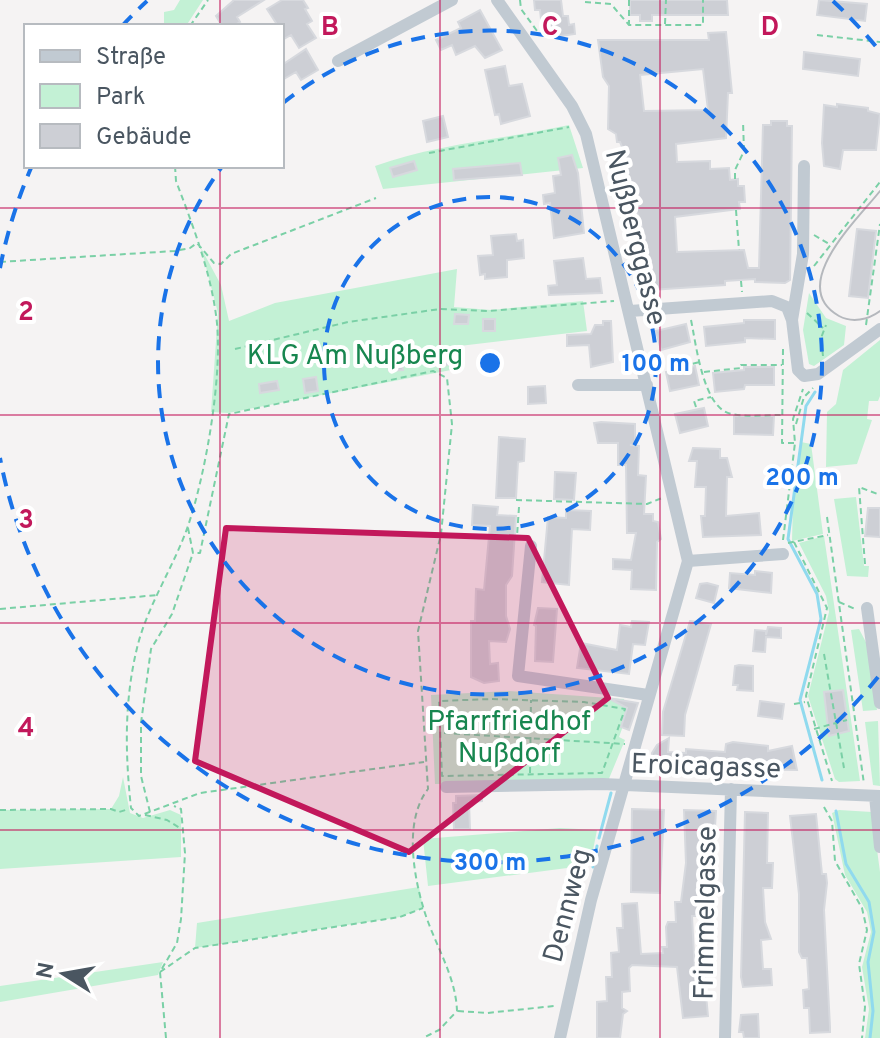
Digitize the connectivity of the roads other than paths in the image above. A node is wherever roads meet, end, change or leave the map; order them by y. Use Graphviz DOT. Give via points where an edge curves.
graph roads {
  1 [pos="452,0"];
  2 [pos="497,0"];
  3 [pos="338,61"];
  4 [pos="804,166"];
  5 [pos="628,305"];
  6 [pos="792,320"];
  7 [pos="880,329"];
  8 [pos="578,385"];
  9 [pos="647,385"];
  10 [pos="531,546"];
  11 [pos="784,547"];
  12 [pos="688,561"];
  13 [pos="867,608"];
  14 [pos="648,695"];
  15 [pos="880,703"];
  16 [pos="444,782"];
  17 [pos="622,786"];
  18 [pos="731,789"];
  19 [pos="873,795"];
  20 [pos="880,847"];
  21 [pos="560,1038"];
  22 [pos="725,1038"];
  1 -- 3 [label="street"];
  2 -- 5 [label="street, Nußberggasse" via="581,120"];
  4 -- 6 [label="street" via="802,266"];
  5 -- 6 [label="street" via="772,301 787,307"];
  5 -- 9 [label="street, Nußberggasse"];
  6 -- 7 [label="street" via="796,365 808,377"];
  8 -- 9 [label="street"];
  9 -- 12 [label="street, Nußberggasse"];
  10 -- 14 [label="street" via="518,676"];
  11 -- 12 [label="street"];
  12 -- 14 [label="street, Nußberggasse"];
  13 -- 15 [label="street"];
  14 -- 17 [label="street, Nußberggasse"];
  16 -- 17 [label="street, Eroicagasse"];
  17 -- 18 [label="street, Eroicagasse"];
  17 -- 21 [label="street, Dennweg"];
  18 -- 19 [label="street, Eroicagasse"];
  18 -- 22 [label="street, Frimmelgasse"];
  19 -- 20 [label="street"];
}
